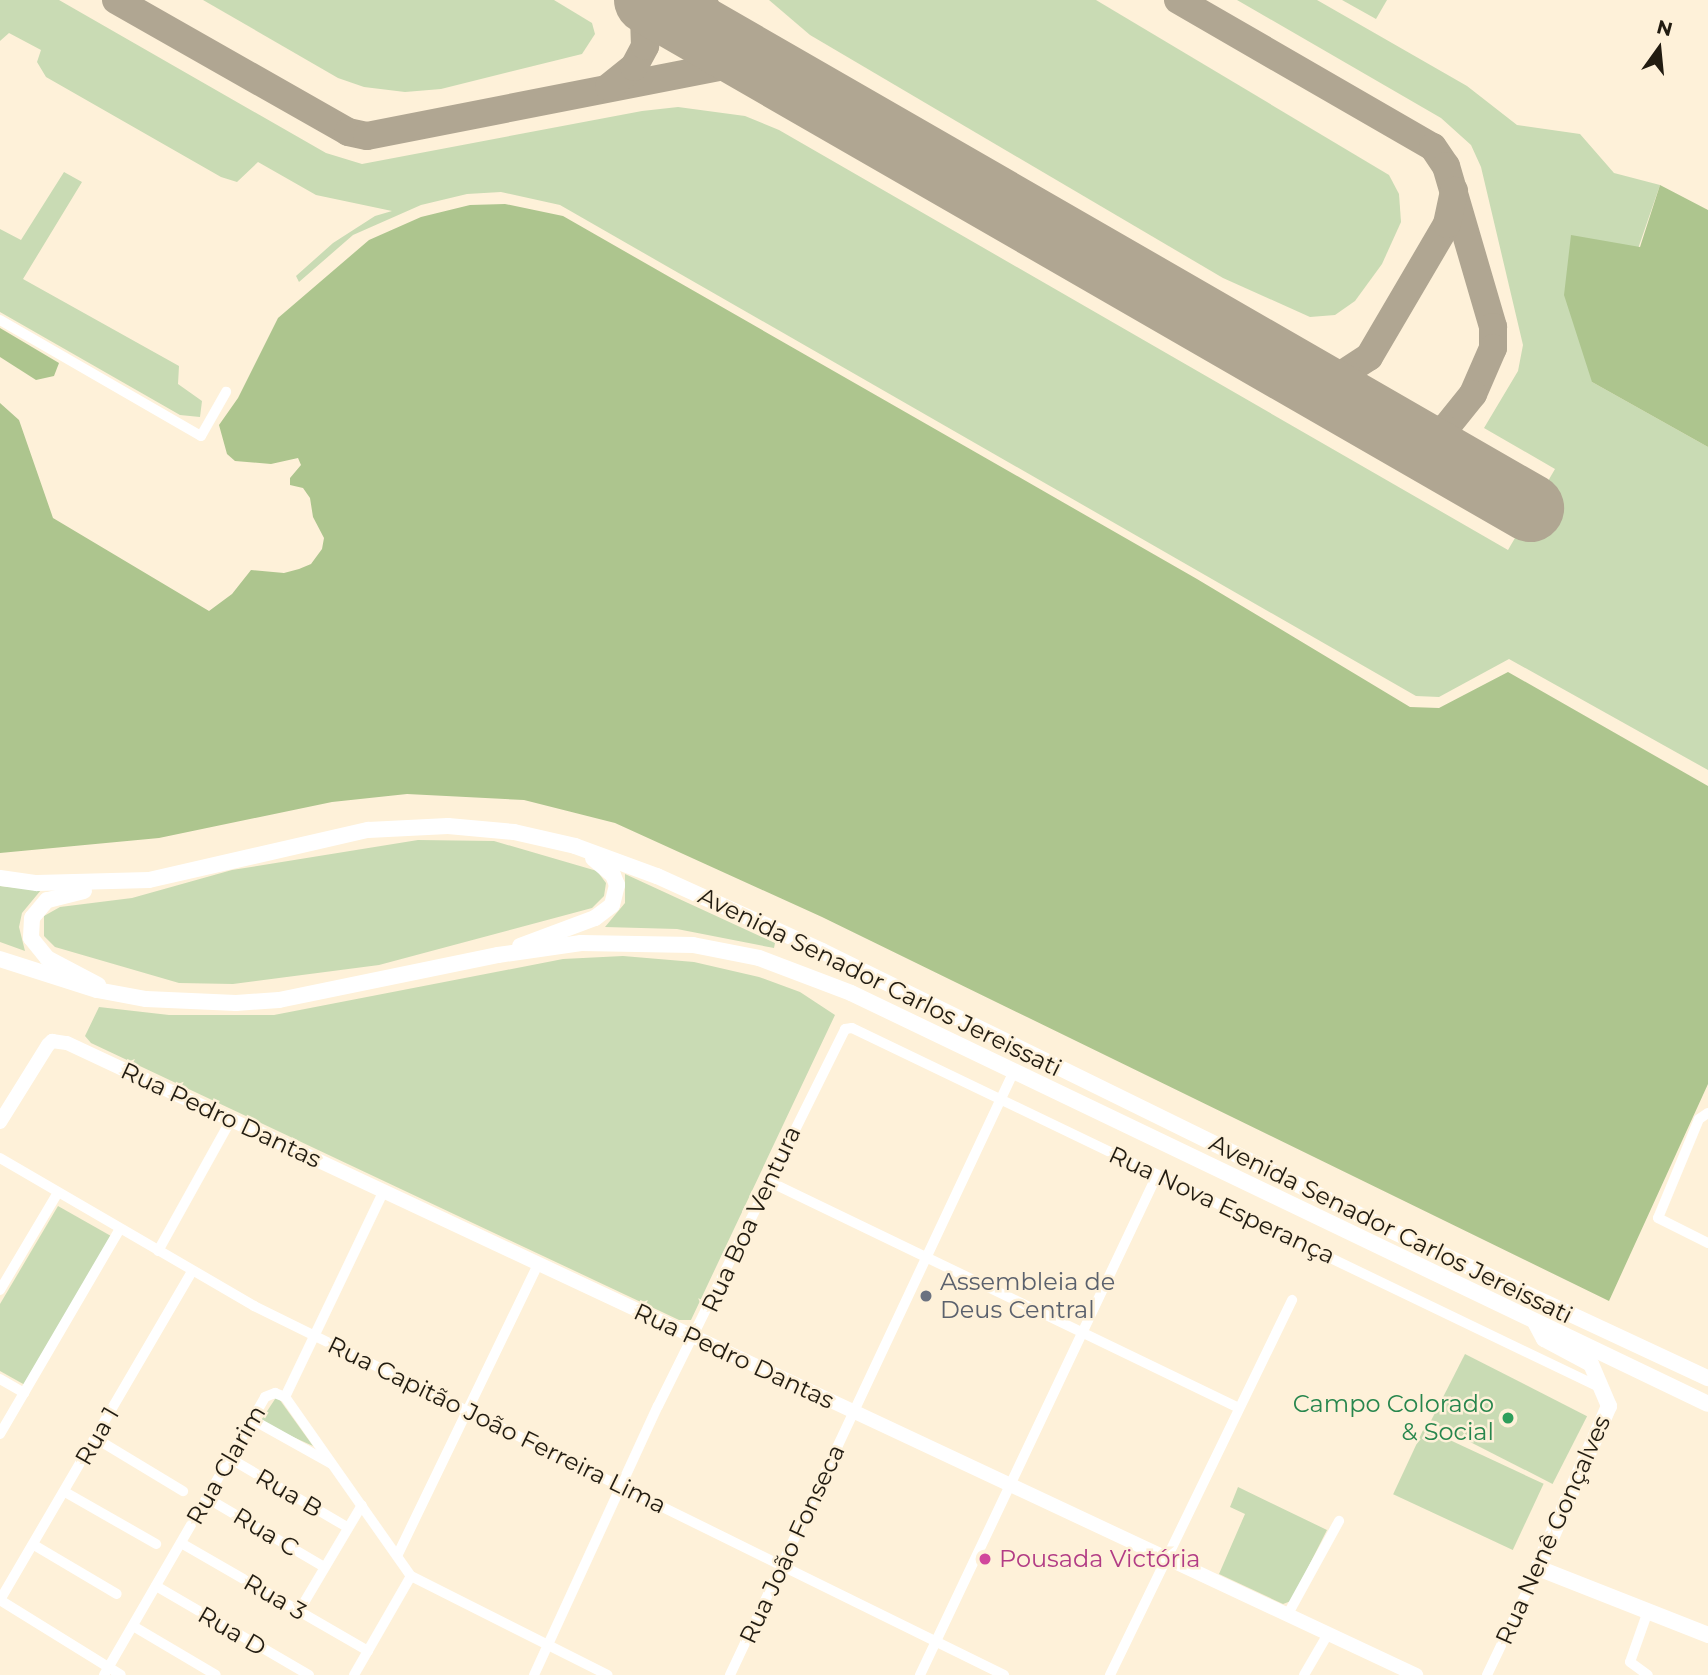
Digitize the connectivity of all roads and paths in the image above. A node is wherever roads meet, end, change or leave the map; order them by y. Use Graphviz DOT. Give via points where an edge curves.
graph roads {
  1 [pos="0,320"];
  2 [pos="226,391"];
  3 [pos="575,846"];
  4 [pos="0,878"];
  5 [pos="149,880"];
  6 [pos="498,954"];
  7 [pos="0,959"];
  8 [pos="112,992"];
  9 [pos="845,1029"];
  10 [pos="1014,1071"];
  11 [pos="1000,1100"];
  12 [pos="1706,1113"];
  13 [pos="231,1120"];
  14 [pos="0,1122"];
  15 [pos="0,1158"];
  16 [pos="1157,1175"];
  17 [pos="768,1181"];
  18 [pos="383,1192"];
  19 [pos="57,1194"];
  20 [pos="119,1230"];
  21 [pos="1708,1243"];
  22 [pos="158,1251"];
  23 [pos="928,1257"];
  24 [pos="538,1265"];
  25 [pos="192,1271"];
  26 [pos="0,1290"];
  27 [pos="1292,1300"];
  28 [pos="1536,1324"];
  29 [pos="1082,1333"];
  30 [pos="314,1335"];
  31 [pos="693,1338"];
  32 [pos="1708,1378"];
  33 [pos="0,1380"];
  34 [pos="1598,1387"];
  35 [pos="24,1393"];
  36 [pos="285,1397"];
  37 [pos="1708,1404"];
  38 [pos="1237,1407"];
  39 [pos="469,1411"];
  40 [pos="855,1412"];
  41 [pos="253,1420"];
  42 [pos="0,1434"];
  43 [pos="95,1438"];
  44 [pos="231,1459"];
  45 [pos="334,1466"];
  46 [pos="1009,1484"];
  47 [pos="621,1486"];
  48 [pos="183,1491"];
  49 [pos="65,1492"];
  50 [pos="208,1498"];
  51 [pos="362,1505"];
  52 [pos="1339,1521"];
  53 [pos="347,1527"];
  54 [pos="181,1543"];
  55 [pos="156,1544"];
  56 [pos="34,1545"];
  57 [pos="398,1554"];
  58 [pos="1166,1558"];
  59 [pos="324,1567"];
  60 [pos="781,1567"];
  61 [pos="1538,1568"];
  62 [pos="411,1576"];
  63 [pos="156,1586"];
  64 [pos="117,1594"];
  65 [pos="0,1600"];
  66 [pos="299,1611"];
  67 [pos="1648,1611"];
  68 [pos="1289,1612"];
  69 [pos="133,1626"];
  70 [pos="1328,1634"];
  71 [pos="1708,1635"];
  72 [pos="936,1642"];
  73 [pos="548,1645"];
  74 [pos="368,1651"];
  75 [pos="106,1671"];
  76 [pos="121,1675"];
  77 [pos="216,1675"];
  78 [pos="309,1675"];
  79 [pos="354,1675"];
  80 [pos="534,1675"];
  81 [pos="608,1675"];
  82 [pos="730,1675"];
  83 [pos="920,1675"];
  84 [pos="1004,1675"];
  85 [pos="1110,1675"];
  86 [pos="1304,1675"];
  87 [pos="1416,1675"];
  88 [pos="1487,1675"];
  89 [pos="1648,1675"];
  1 -- 2 [label="street" via="201,436"];
  3 -- 5 [label="main road, Avenida Senador Carlos Jereissati" via="513,832 447,826 368,830"];
  3 -- 6 [label="main road" via="613,875 617,884 612,905 595,918"];
  3 -- 32 [label="main road, Avenida Senador Carlos Jereissati" via="657,876 822,951 1378,1224"];
  4 -- 5 [label="main road, Avenida Senador Carlos Jereissati" via="37,883"];
  5 -- 8 [label="main road" via="60,895 47,900 32,918 31,938 36,948"];
  6 -- 8 [label="main road, Avenida Senador Carlos Jereissati" via="279,1000 199,1003"];
  6 -- 10 [label="main road, Avenida Senador Carlos Jereissati" via="637,941 723,950 819,979"];
  7 -- 8 [label="main road, Avenida Senador Carlos Jereissati" via="56,980"];
  9 -- 11 [label="street, Rua Nova Esperança" via="852,1028"];
  9 -- 17 [label="street, Rua Boa Ventura"];
  10 -- 11 [label="street, Rua João Fonseca"];
  10 -- 28 [label="main road, Avenida Senador Carlos Jereissati"];
  11 -- 16 [label="street, Rua Nova Esperança"];
  11 -- 23 [label="street, Rua João Fonseca"];
  12 -- 21 [label="street" via="1658,1219"];
  13 -- 14 [label="main road, Rua Pedro Dantas" via="67,1043 52,1041"];
  13 -- 18 [label="main road, Rua Pedro Dantas"];
  13 -- 22 [label="street"];
  15 -- 19 [label="street, Rua Capitão João Ferreira Lima"];
  16 -- 29 [label="street"];
  16 -- 34 [label="street, Rua Nova Esperança"];
  17 -- 23 [label="street"];
  17 -- 31 [label="street, Rua Boa Ventura"];
  18 -- 24 [label="main road, Rua Pedro Dantas"];
  18 -- 30 [label="street, Rua Clarim"];
  19 -- 20 [label="street, Rua Capitão João Ferreira Lima"];
  19 -- 26 [label="street"];
  20 -- 22 [label="street, Rua Capitão João Ferreira Lima"];
  20 -- 35 [label="street"];
  22 -- 25 [label="street, Rua Capitão João Ferreira Lima"];
  23 -- 29 [label="street"];
  23 -- 40 [label="street, Rua João Fonseca"];
  24 -- 31 [label="main road, Rua Pedro Dantas"];
  24 -- 39 [label="street"];
  25 -- 30 [label="street, Rua Capitão João Ferreira Lima"];
  25 -- 43 [label="street, Rua 1"];
  27 -- 38 [label="street"];
  28 -- 34 [label="main road, Rua Nenê Gonçalves" via="1544,1339 1591,1364"];
  28 -- 37 [label="main road, Avenida Senador Carlos Jereissati"];
  29 -- 38 [label="street"];
  29 -- 46 [label="street"];
  30 -- 36 [label="street, Rua Clarim"];
  30 -- 39 [label="street, Rua Capitão João Ferreira Lima"];
  31 -- 40 [label="main road, Rua Pedro Dantas"];
  31 -- 47 [label="street, Rua Boa Ventura"];
  33 -- 35 [label="street"];
  34 -- 61 [label="main road, Rua Nenê Gonçalves" via="1608,1401 1608,1414"];
  35 -- 42 [label="street"];
  36 -- 41 [label="street, Rua Clarim" via="269,1394"];
  36 -- 45 [label="street"];
  38 -- 58 [label="street"];
  39 -- 47 [label="street, Rua Capitão João Ferreira Lima"];
  39 -- 57 [label="street"];
  40 -- 46 [label="main road, Rua Pedro Dantas"];
  40 -- 60 [label="street, Rua João Fonseca"];
  41 -- 44 [label="street, Rua Clarim"];
  41 -- 45 [label="street"];
  43 -- 48 [label="street"];
  43 -- 49 [label="street, Rua 1"];
  44 -- 50 [label="street, Rua Clarim"];
  44 -- 53 [label="street, Rua B"];
  45 -- 51 [label="street"];
  46 -- 58 [label="main road, Rua Pedro Dantas"];
  46 -- 72 [label="street"];
  47 -- 60 [label="street, Rua Capitão João Ferreira Lima"];
  47 -- 73 [label="street, Rua Boa Ventura"];
  49 -- 55 [label="street"];
  49 -- 56 [label="street, Rua 1"];
  50 -- 54 [label="street, Rua Clarim"];
  50 -- 59 [label="street, Rua C"];
  51 -- 53 [label="street"];
  51 -- 57 [label="street"];
  52 -- 68 [label="street"];
  53 -- 59 [label="street"];
  54 -- 63 [label="street, Rua Clarim"];
  54 -- 66 [label="street, Rua 3"];
  56 -- 64 [label="street"];
  56 -- 65 [label="street, Rua 1"];
  57 -- 62 [label="street"];
  58 -- 68 [label="main road, Rua Pedro Dantas"];
  58 -- 85 [label="street"];
  59 -- 66 [label="street"];
  60 -- 72 [label="street, Rua Capitão João Ferreira Lima"];
  60 -- 82 [label="street, Rua João Fonseca"];
  61 -- 67 [label="main road"];
  61 -- 88 [label="street, Rua Nenê Gonçalves"];
  62 -- 73 [label="street"];
  62 -- 74 [label="street"];
  63 -- 69 [label="street, Rua Clarim"];
  63 -- 78 [label="street, Rua D"];
  65 -- 75 [label="street"];
  66 -- 74 [label="street, Rua 3"];
  67 -- 71 [label="main road"];
  67 -- 89 [label="street" via="1631,1666"];
  68 -- 70 [label="main road, Rua Pedro Dantas"];
  69 -- 75 [label="street, Rua Clarim"];
  69 -- 77 [label="street"];
  70 -- 86 [label="street"];
  70 -- 87 [label="main road, Rua Pedro Dantas"];
  72 -- 83 [label="street"];
  72 -- 84 [label="street, Rua Capitão João Ferreira Lima"];
  73 -- 80 [label="street, Rua Boa Ventura"];
  73 -- 81 [label="street"];
  74 -- 79 [label="street"];
  75 -- 76 [label="street"];
}
